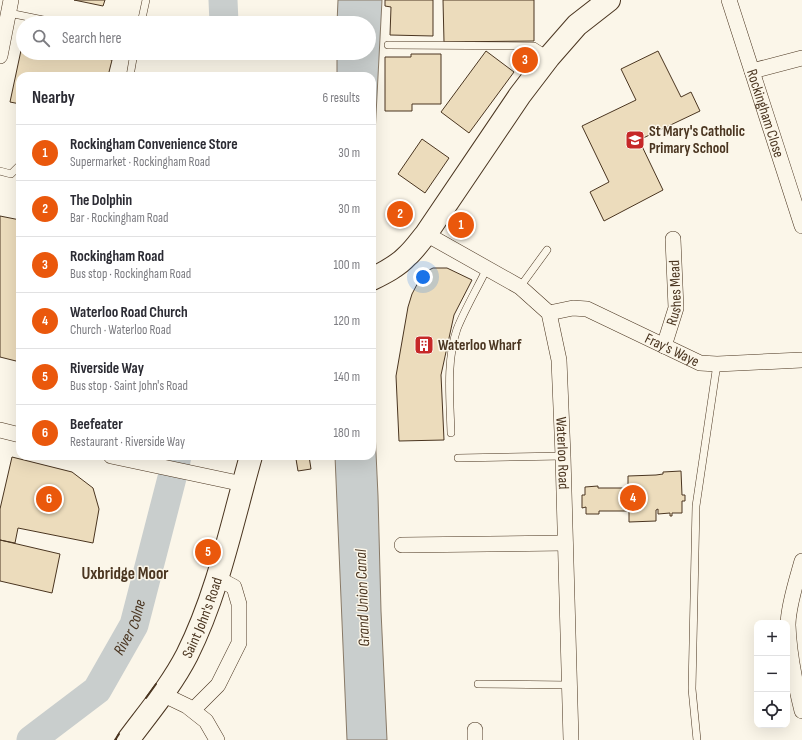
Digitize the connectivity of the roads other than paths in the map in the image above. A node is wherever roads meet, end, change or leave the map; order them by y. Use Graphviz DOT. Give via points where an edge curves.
graph roads {
  1 [pos="146,0"];
  2 [pos="609,0"];
  3 [pos="729,0"];
  4 [pos="10,7"];
  5 [pos="37,16"];
  6 [pos="143,16"];
  7 [pos="388,45"];
  8 [pos="0,56"];
  9 [pos="549,56"];
  10 [pos="802,58"];
  11 [pos="133,60"];
  12 [pos="752,71"];
  13 [pos="131,72"];
  14 [pos="16,170"];
  15 [pos="0,171"];
  16 [pos="802,226"];
  17 [pos="426,234"];
  18 [pos="673,239"];
  19 [pos="547,250"];
  20 [pos="487,268"];
  21 [pos="381,274"];
  22 [pos="520,287"];
  23 [pos="549,313"];
  24 [pos="664,346"];
  25 [pos="802,360"];
  26 [pos="717,364"];
  27 [pos="0,430"];
  28 [pos="451,433"];
  29 [pos="16,434"];
  30 [pos="563,456"];
  31 [pos="458,458"];
  32 [pos="131,460"];
  33 [pos="250,460"];
  34 [pos="243,484"];
  35 [pos="565,543"];
  36 [pos="402,545"];
  37 [pos="802,561"];
  38 [pos="217,578"];
  39 [pos="478,684"];
  40 [pos="569,685"];
  41 [pos="162,694"];
  42 [pos="193,710"];
  43 [pos="802,711"];
  44 [pos="128,740"];
  45 [pos="217,740"];
  46 [pos="571,740"];
  47 [pos="696,740"];
  1 -- 6 [label="lane"];
  2 -- 9 [label="main road" via="577,25"];
  3 -- 12 [label="street, Rockingham Close"];
  4 -- 5 [label="lane"];
  4 -- 8 [label="street"];
  7 -- 9 [label="lane" via="534,46"];
  9 -- 17 [label="main road"];
  10 -- 12 [label="street"];
  11 -- 13 [label="lane"];
  12 -- 16 [label="street, Rockingham Close"];
  14 -- 15 [label="lane" via="11,174"];
  17 -- 20 [label="street"];
  17 -- 21 [label="main road" via="407,257"];
  18 -- 24 [label="street, Rushes Mead" via="676,308"];
  19 -- 22 [label="lane"];
  20 -- 22 [label="street"];
  20 -- 28 [label="lane" via="457,329 451,357"];
  22 -- 23 [label="street"];
  23 -- 24 [label="street, Fray's Waye" via="573,308 587,309"];
  23 -- 30 [label="street, Waterloo Road" via="559,360"];
  24 -- 26 [label="street, Fray's Waye" via="700,363"];
  25 -- 26 [label="street, Fray's Waye"];
  26 -- 47 [label="lane" via="696,506 692,689"];
  27 -- 29 [label="street"];
  30 -- 31 [label="lane"];
  30 -- 35 [label="street, Waterloo Road"];
  32 -- 34 [label="street"];
  33 -- 34 [label="main road, Saint John's Road"];
  34 -- 38 [label="main road, Saint John's Road"];
  35 -- 36 [label="street"];
  35 -- 40 [label="street, Waterloo Road"];
  37 -- 43 [label="street" via="788,624 794,679"];
  38 -- 41 [label="main road, Saint John's Road" via="203,620 186,657"];
  38 -- 42 [label="street" via="234,587 239,604 238,643 218,685"];
  39 -- 40 [label="lane"];
  40 -- 46 [label="street, Waterloo Road"];
  41 -- 42 [label="street"];
  41 -- 44 [label="main road, Saint John's Road"];
  42 -- 45 [label="street" via="206,721"];
}
